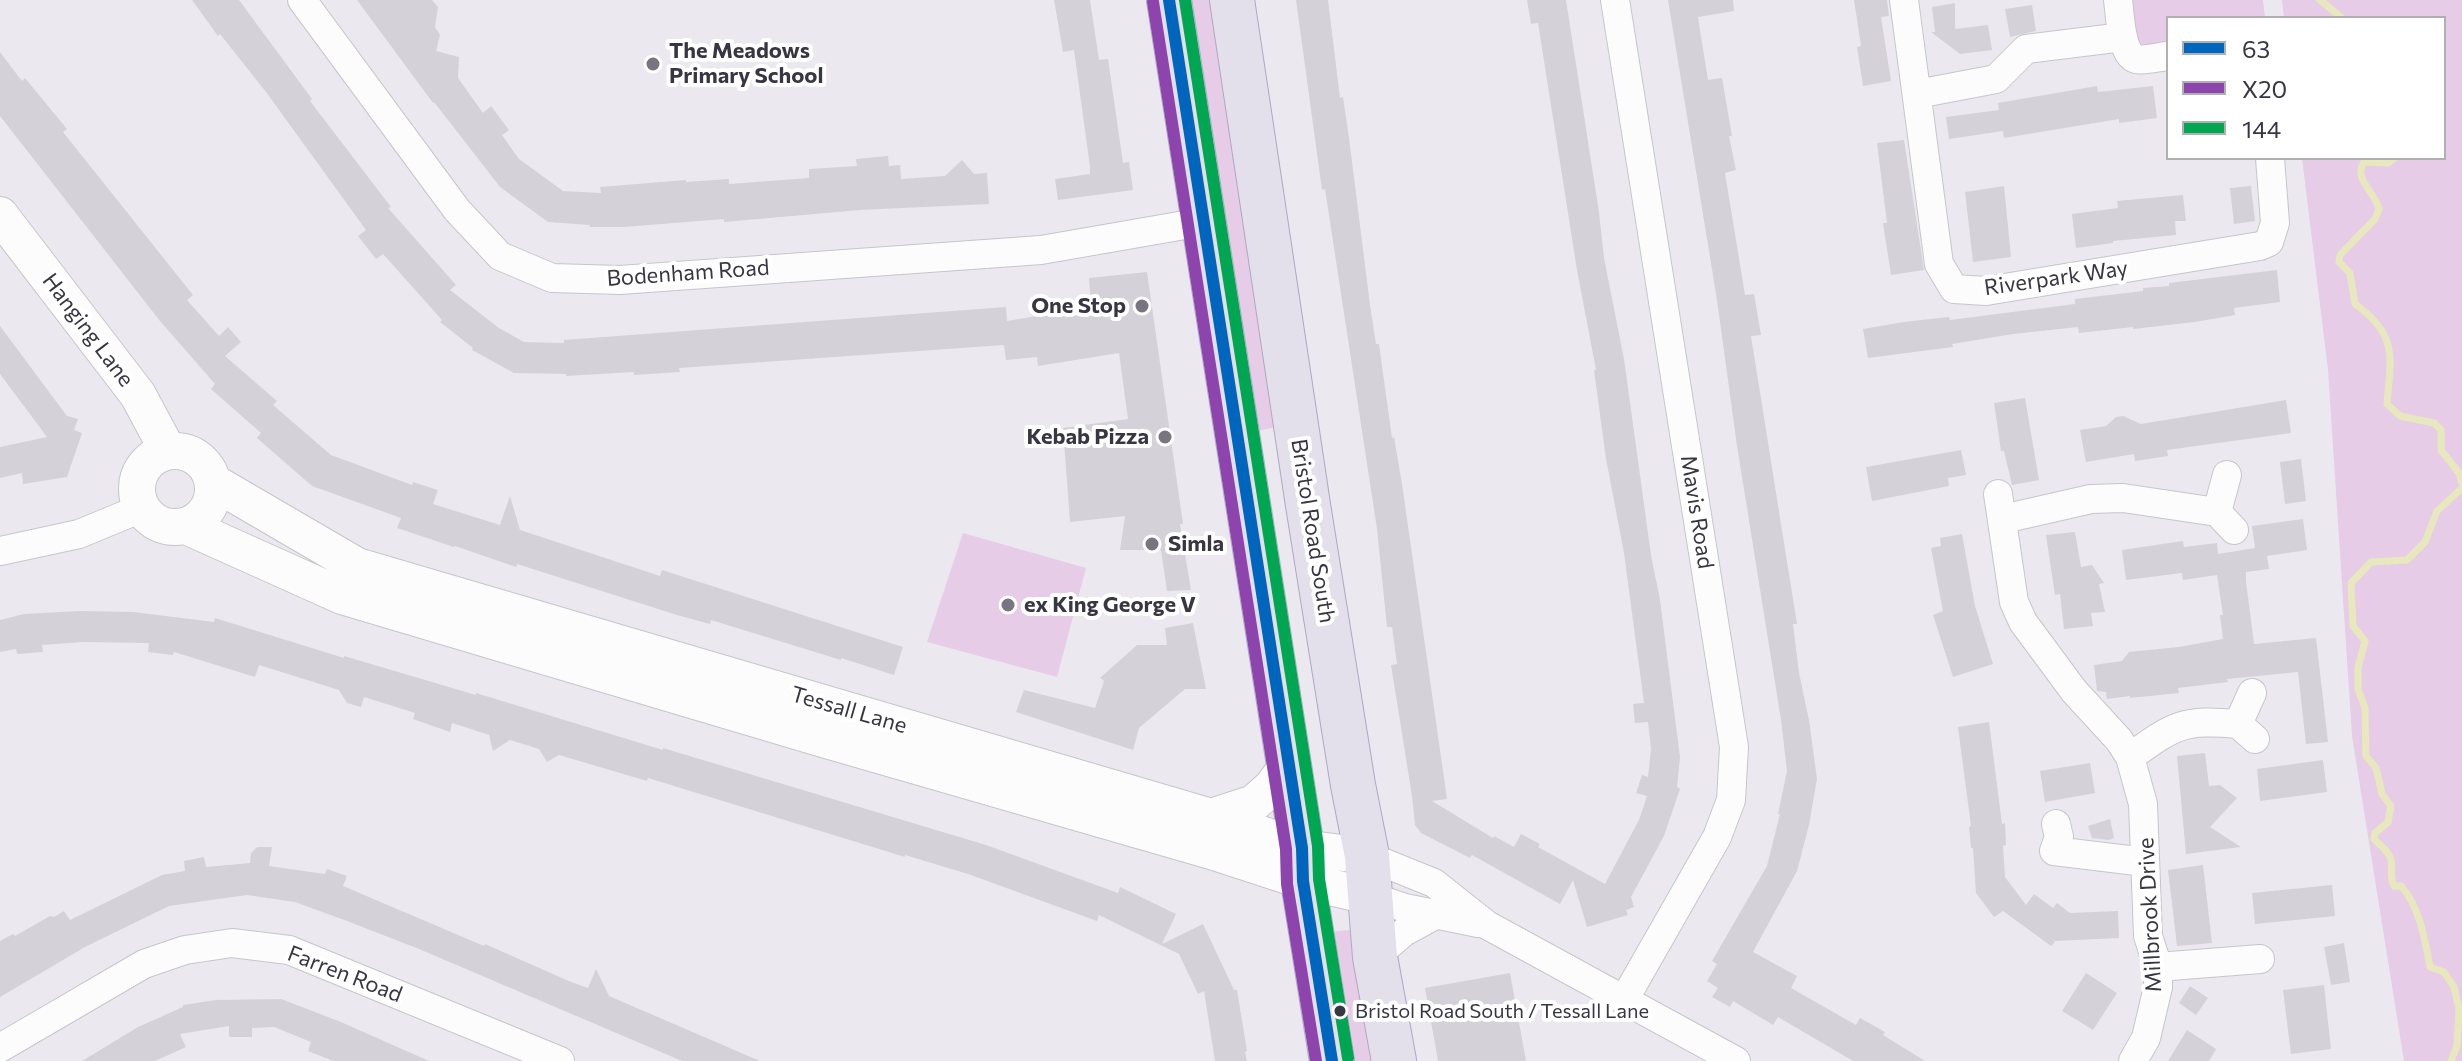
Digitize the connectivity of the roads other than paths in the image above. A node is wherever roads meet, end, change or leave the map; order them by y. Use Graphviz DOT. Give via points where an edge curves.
graph roads {
  1 [pos="302,0"];
  2 [pos="1169,0"];
  3 [pos="1232,0"];
  4 [pos="1615,0"];
  5 [pos="1904,0"];
  6 [pos="2118,0"];
  7 [pos="2123,37"];
  8 [pos="2166,56"];
  9 [pos="1917,94"];
  10 [pos="2270,160"];
  11 [pos="0,215"];
  12 [pos="1202,222"];
  13 [pos="1299,443"];
  14 [pos="168,451"];
  15 [pos="2227,475"];
  16 [pos="213,482"];
  17 [pos="142,508"];
  18 [pos="186,526"];
  19 [pos="0,551"];
  20 [pos="1257,563"];
  21 [pos="2252,693"];
  22 [pos="2130,757"];
  23 [pos="1288,765"];
  24 [pos="1211,817"];
  25 [pos="2056,824"];
  26 [pos="2145,862"];
  27 [pos="1335,867"];
  28 [pos="1437,914"];
  29 [pos="1487,925"];
  30 [pos="1375,957"];
  31 [pos="2260,959"];
  32 [pos="2158,967"];
  33 [pos="1624,1000"];
  34 [pos="0,1048"];
  35 [pos="560,1061"];
  36 [pos="1332,1061"];
  37 [pos="1394,1061"];
  38 [pos="1736,1061"];
  39 [pos="2133,1061"];
  1 -- 12 [label="street, Bodenham Road" via="457,210 500,256 552,278 620,280 1041,250"];
  2 -- 12 [label="highway"];
  3 -- 13 [label="highway, Bristol Road South"];
  4 -- 33 [label="street, Mavis Road" via="1734,747 1731,800 1717,837"];
  5 -- 9 [label="street, Riverpark Way"];
  6 -- 7 [label="street"];
  7 -- 8 [label="street" via="2131,58"];
  7 -- 9 [label="street" via="2026,49 1996,79"];
  9 -- 10 [label="street, Riverpark Way" via="1939,264 1954,289 1986,291 2260,246 2269,242 2275,223"];
  11 -- 14 [label="street, Hanging Lane" via="138,395"];
  12 -- 20 [label="highway"];
  13 -- 20 [label="highway" via="1287,443 1262,466 1265,500"];
  13 -- 27 [label="highway, Bristol Road South" via="1308,505 1296,556"];
  14 -- 16 [label="street" via="193,454 203,461"];
  14 -- 17 [label="street" via="147,462 140,473 137,497"];
  15 -- 22 [label="street, Millbrook Drive" via="2226,521 2123,498 2000,506 2014,602 2023,622"];
  16 -- 18 [label="street" via="205,514"];
  16 -- 24 [label="street, Tessall Lane" via="357,566"];
  17 -- 18 [label="street" via="161,525"];
  17 -- 19 [label="street" via="79,534"];
  18 -- 27 [label="street, Tessall Lane" via="342,596 793,730 1196,847"];
  20 -- 23 [label="highway"];
  21 -- 22 [label="street" via="2246,732 2201,721 2181,725"];
  22 -- 26 [label="street, Millbrook Drive" via="2143,804"];
  23 -- 24 [label="street" via="1254,803"];
  23 -- 27 [label="highway"];
  24 -- 27 [label="street, Tessall Lane"];
  25 -- 26 [label="street" via="2054,851"];
  26 -- 32 [label="street, Millbrook Drive" via="2148,936"];
  27 -- 28 [label="street, Tessall Lane" via="1405,908"];
  27 -- 29 [label="street, Tessall Lane" via="1434,883"];
  27 -- 30 [label="highway"];
  27 -- 36 [label="highway"];
  28 -- 29 [label="street, Tessall Lane"];
  28 -- 30 [label="street" via="1404,932"];
  29 -- 33 [label="street, Tessall Lane"];
  30 -- 37 [label="highway"];
  31 -- 32 [label="street"];
  32 -- 39 [label="street, Millbrook Drive" via="2146,1038"];
  33 -- 38 [label="street, Tessall Lane"];
  34 -- 35 [label="street, Farren Road" via="144,964 185,950 232,943 289,950"];
}
